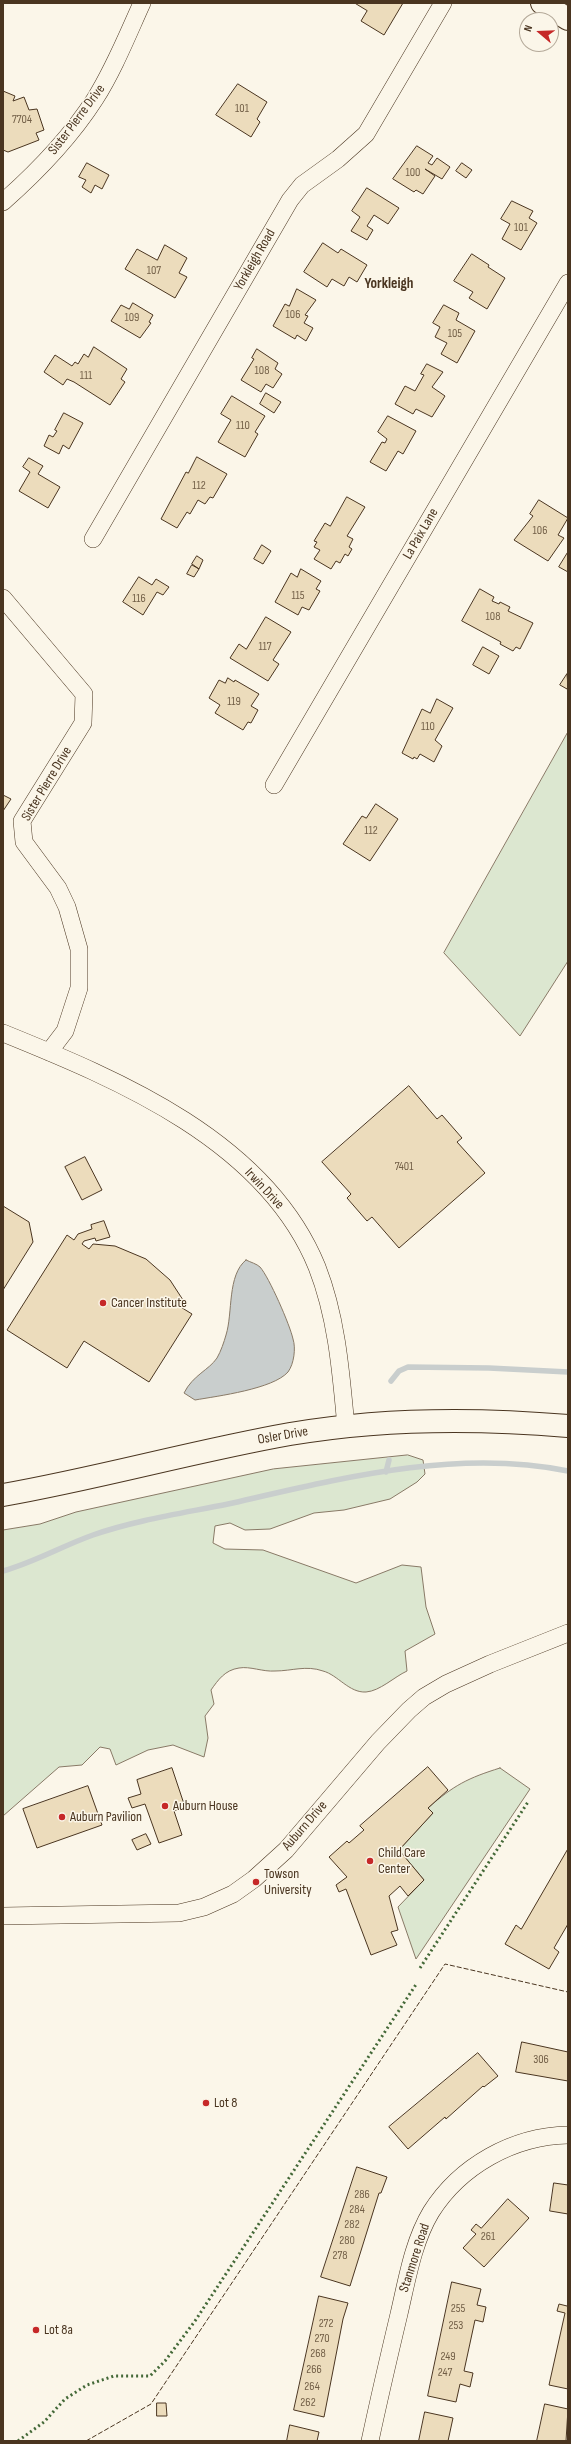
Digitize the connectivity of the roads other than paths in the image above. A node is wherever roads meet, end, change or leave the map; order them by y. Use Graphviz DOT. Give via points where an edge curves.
graph roads {
  1 [pos="142,3"];
  2 [pos="443,3"];
  3 [pos="542,3"];
  4 [pos="568,19"];
  5 [pos="3,202"];
  6 [pos="568,283"];
  7 [pos="93,538"];
  8 [pos="3,598"];
  9 [pos="274,785"];
  10 [pos="3,1033"];
  11 [pos="49,1052"];
  12 [pos="568,1426"];
  13 [pos="346,1427"];
  14 [pos="3,1495"];
  15 [pos="568,1633"];
  16 [pos="3,1916"];
  17 [pos="568,2135"];
  18 [pos="370,2441"];
  1 -- 5 [label="street, Sister Pierre Drive" via="118,57 94,100 58,147"];
  2 -- 7 [label="street, Yorkleigh Road" via="366,134 338,159 302,184 290,200"];
  3 -- 4 [label="street"];
  6 -- 9 [label="street, La Paix Lane"];
  8 -- 11 [label="street, Sister Pierre Drive" via="84,694 83,723 22,821 24,842 58,888 69,913 79,949 79,988 65,1030"];
  10 -- 11 [label="street, Irwin Drive"];
  11 -- 13 [label="street, Irwin Drive" via="63,1056 116,1082 207,1135 248,1170 288,1215 308,1247 327,1299 338,1349"];
  12 -- 13 [label="street, Osler Drive" via="449,1420"];
  13 -- 14 [label="street, Osler Drive" via="245,1443"];
  15 -- 16 [label="street, Auburn Drive" via="446,1684 409,1710 378,1742 286,1850 233,1894 204,1907 178,1913"];
  17 -- 18 [label="street, Stanmore Road" via="537,2138 488,2157 464,2174 446,2192 431,2213 419,2238 409,2270"];
}
